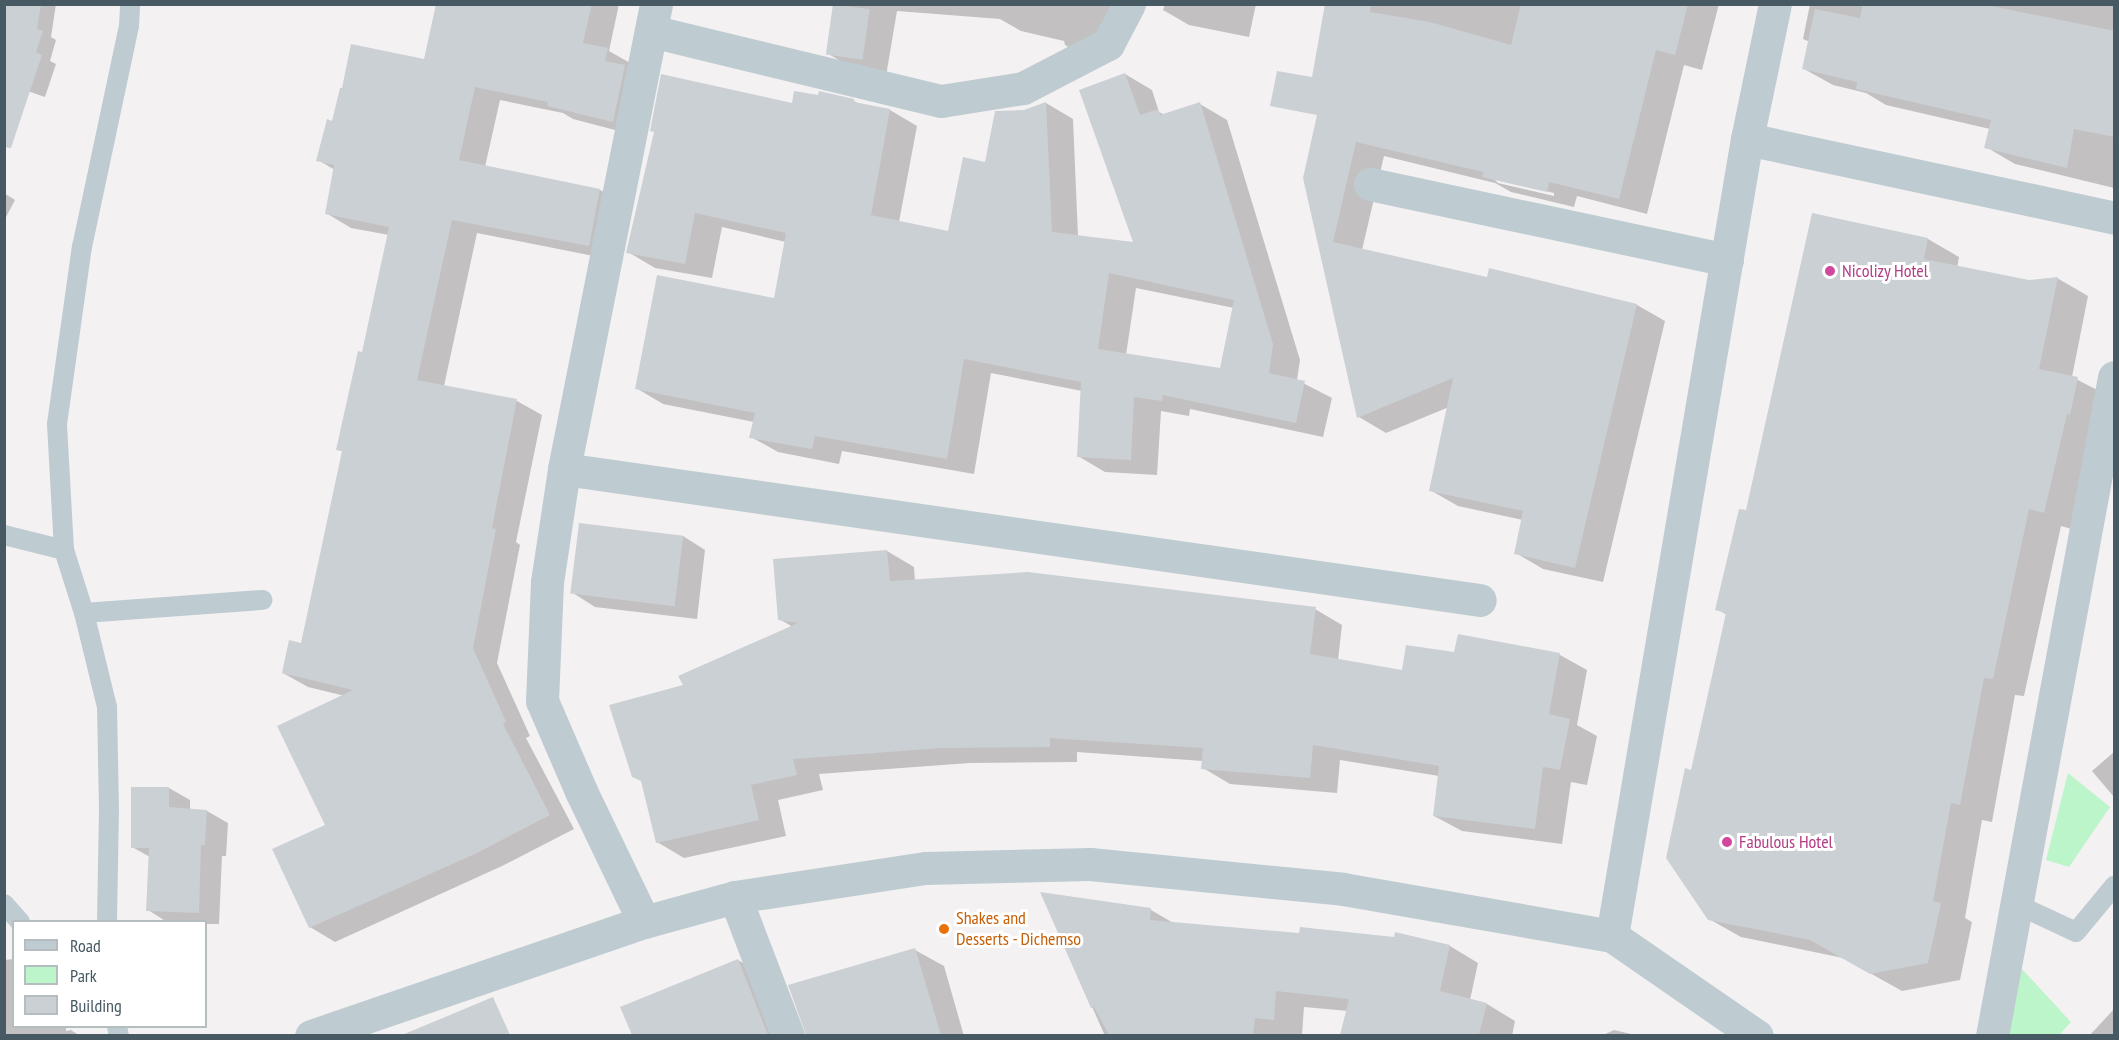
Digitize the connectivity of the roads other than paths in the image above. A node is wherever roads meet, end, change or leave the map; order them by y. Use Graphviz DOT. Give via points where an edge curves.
graph roads {
  1 [pos="130,4"];
  2 [pos="1129,4"];
  3 [pos="1775,4"];
  4 [pos="654,18"];
  5 [pos="1747,139"];
  6 [pos="1370,184"];
  7 [pos="2115,218"];
  8 [pos="1727,260"];
  9 [pos="2115,377"];
  10 [pos="564,469"];
  11 [pos="4,535"];
  12 [pos="64,550"];
  13 [pos="263,600"];
  14 [pos="1480,600"];
  15 [pos="84,613"];
  16 [pos="2115,886"];
  17 [pos="735,897"];
  18 [pos="4,904"];
  19 [pos="2016,904"];
  20 [pos="19,920"];
  21 [pos="107,920"];
  22 [pos="644,922"];
  23 [pos="1612,936"];
  24 [pos="311,1035"];
  25 [pos="788,1035"];
  26 [pos="1757,1035"];
  27 [pos="1992,1035"];
  1 -- 12 [label="lane" via="129,26 82,247 57,423"];
  2 -- 4 [label="street" via="1108,44 1023,88 941,101"];
  3 -- 5 [label="street"];
  4 -- 10 [label="street"];
  5 -- 7 [label="street"];
  5 -- 8 [label="street"];
  6 -- 8 [label="street"];
  8 -- 23 [label="street"];
  9 -- 19 [label="street"];
  10 -- 14 [label="street"];
  10 -- 22 [label="street" via="547,582 542,701"];
  11 -- 12 [label="lane"];
  12 -- 15 [label="lane"];
  13 -- 15 [label="lane"];
  15 -- 21 [label="lane" via="107,707"];
  16 -- 19 [label="lane" via="2076,932"];
  17 -- 22 [label="street"];
  17 -- 23 [label="street" via="925,868 1090,864 1343,889"];
  17 -- 25 [label="street"];
  18 -- 20 [label="lane"];
  19 -- 27 [label="street"];
  22 -- 24 [label="street"];
  23 -- 26 [label="street"];
}
